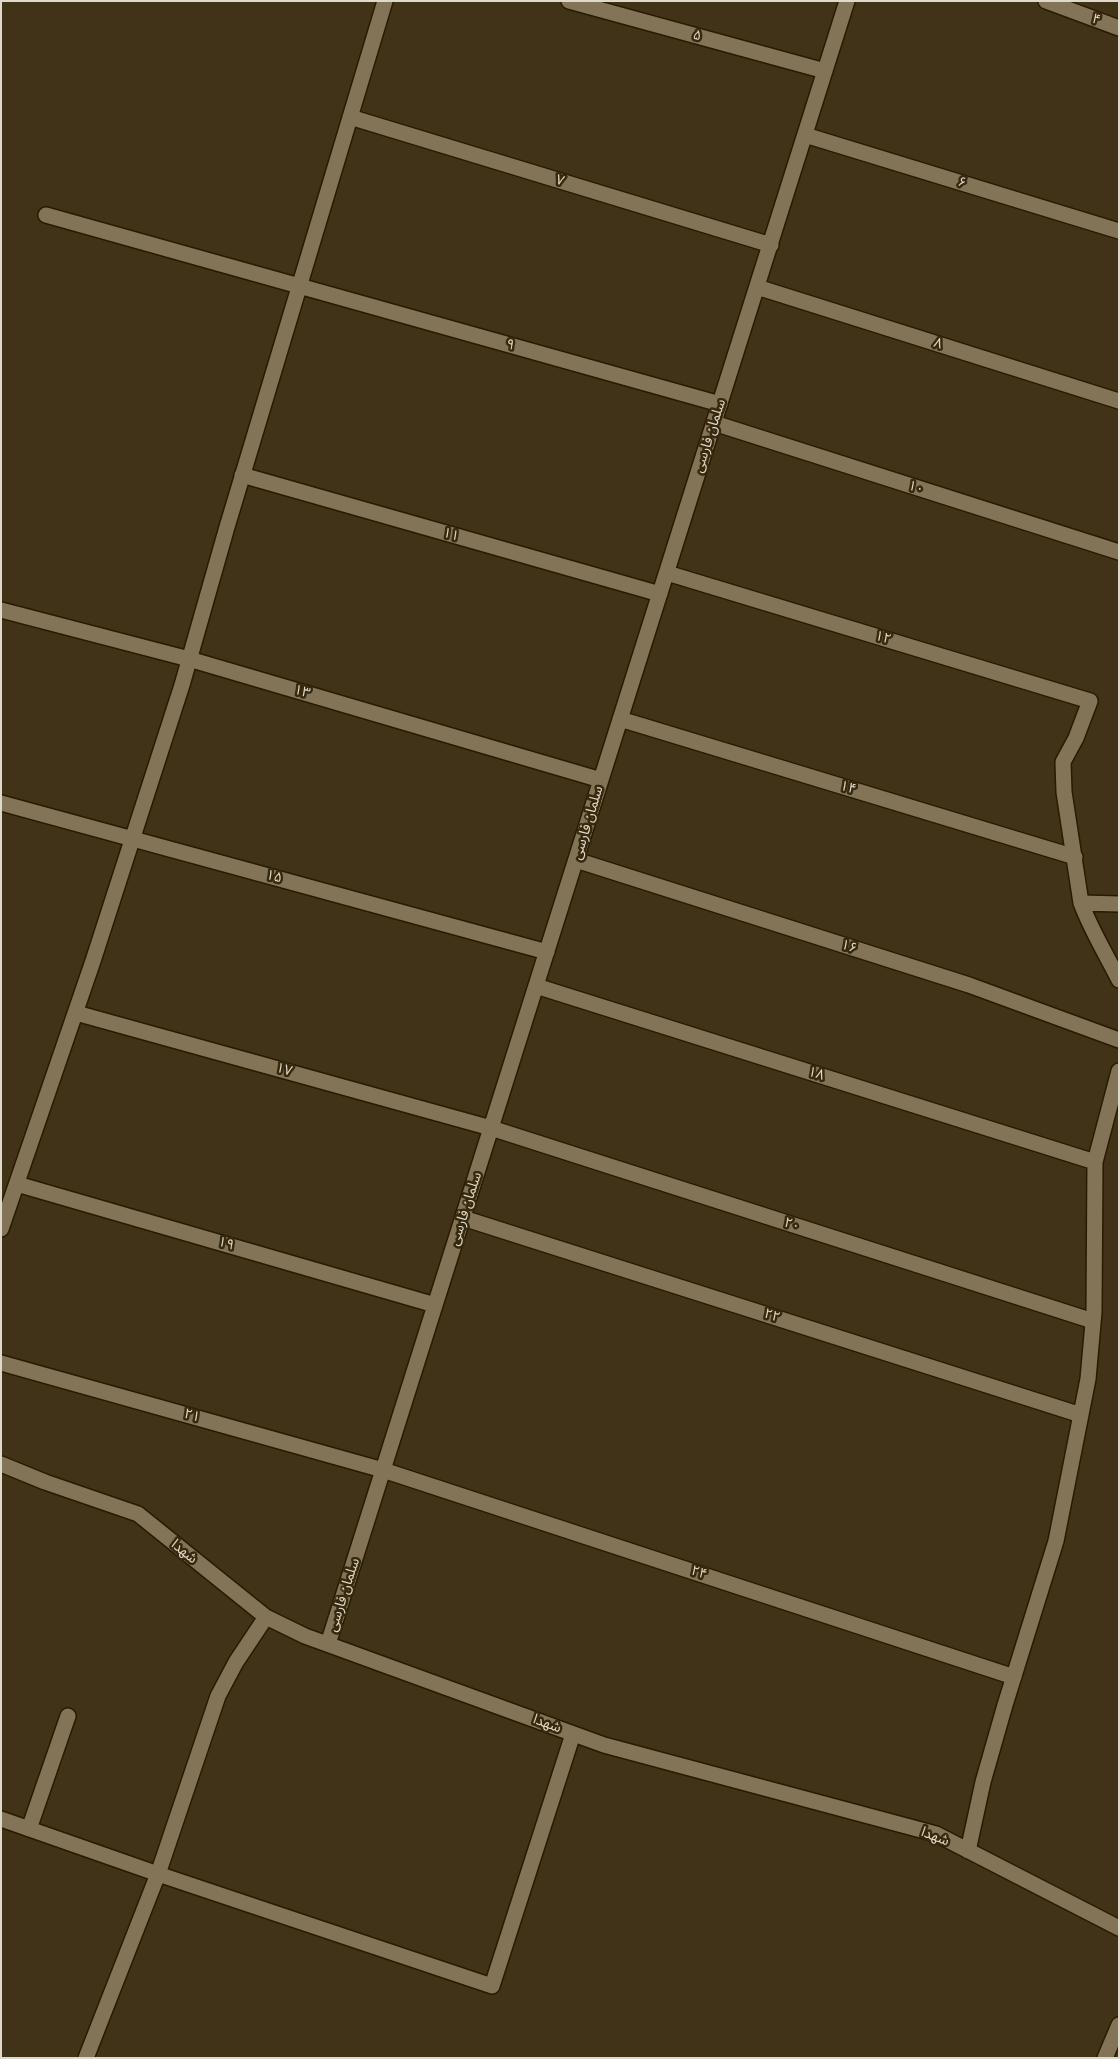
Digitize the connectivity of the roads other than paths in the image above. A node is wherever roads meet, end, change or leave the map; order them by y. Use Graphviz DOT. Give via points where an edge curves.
graph roads {
  1 [pos="385,1"];
  2 [pos="569,1"];
  3 [pos="847,1"];
  4 [pos="1046,1"];
  5 [pos="1119,28"];
  6 [pos="825,71"];
  7 [pos="350,117"];
  8 [pos="805,135"];
  9 [pos="46,215"];
  10 [pos="1119,231"];
  11 [pos="771,245"];
  12 [pos="300,286"];
  13 [pos="757,287"];
  14 [pos="1119,401"];
  15 [pos="720,404"];
  16 [pos="714,423"];
  17 [pos="242,475"];
  18 [pos="1119,552"];
  19 [pos="666,572"];
  20 [pos="660,594"];
  21 [pos="1,610"];
  22 [pos="189,659"];
  23 [pos="620,719"];
  24 [pos="601,780"];
  25 [pos="1,803"];
  26 [pos="134,838"];
  27 [pos="1075,857"];
  28 [pos="576,860"];
  29 [pos="1081,903"];
  30 [pos="1119,904"];
  31 [pos="547,952"];
  32 [pos="1119,980"];
  33 [pos="536,986"];
  34 [pos="76,1012"];
  35 [pos="1119,1040"];
  36 [pos="1119,1071"];
  37 [pos="491,1128"];
  38 [pos="1095,1162"];
  39 [pos="17,1184"];
  40 [pos="462,1218"];
  41 [pos="1,1229"];
  42 [pos="435,1304"];
  43 [pos="1093,1321"];
  44 [pos="1,1363"];
  45 [pos="1081,1414"];
  46 [pos="1,1464"];
  47 [pos="383,1470"];
  48 [pos="266,1616"];
  49 [pos="328,1644"];
  50 [pos="1014,1677"];
  51 [pos="68,1716"];
  52 [pos="573,1734"];
  53 [pos="1,1819"];
  54 [pos="28,1829"];
  55 [pos="968,1851"];
  56 [pos="158,1874"];
  57 [pos="1119,1928"];
  58 [pos="1119,2025"];
  59 [pos="86,2058"];
  60 [pos="1105,2058"];
  1 -- 7 [label="street"];
  2 -- 6 [label="street, ۵"];
  3 -- 6 [label="street, سلمان فارسی"];
  4 -- 5 [label="street, ۴"];
  6 -- 8 [label="street, سلمان فارسی"];
  7 -- 11 [label="street, ۷"];
  7 -- 12 [label="street"];
  8 -- 10 [label="street, ۶"];
  8 -- 11 [label="street, سلمان فارسی"];
  9 -- 12 [label="street, ۹"];
  11 -- 13 [label="street, سلمان فارسی"];
  12 -- 15 [label="street, ۹"];
  12 -- 17 [label="street"];
  13 -- 14 [label="street, ۸"];
  13 -- 15 [label="street, سلمان فارسی"];
  15 -- 16 [label="street, سلمان فارسی"];
  16 -- 18 [label="street, ۱۰"];
  16 -- 19 [label="street, سلمان فارسی"];
  17 -- 20 [label="street, ۱۱"];
  17 -- 22 [label="street"];
  19 -- 20 [label="street, سلمان فارسی"];
  19 -- 27 [label="street, ۱۲" via="1090,701 1063,762 1065,800"];
  20 -- 23 [label="street, سلمان فارسی"];
  21 -- 22 [label="street, ۱۳"];
  22 -- 24 [label="street, ۱۳"];
  22 -- 26 [label="street"];
  23 -- 24 [label="street, سلمان فارسی"];
  23 -- 27 [label="street, ۱۴"];
  24 -- 28 [label="street, سلمان فارسی"];
  25 -- 26 [label="street, ۱۵"];
  26 -- 31 [label="street, ۱۵"];
  26 -- 34 [label="street"];
  27 -- 29 [label="street"];
  28 -- 31 [label="street, سلمان فارسی"];
  28 -- 35 [label="street, ۱۶" via="970,985"];
  29 -- 30 [label="street"];
  29 -- 32 [label="street" via="1090,928"];
  31 -- 33 [label="street, سلمان فارسی"];
  33 -- 37 [label="street, سلمان فارسی"];
  33 -- 38 [label="street, ۱۸"];
  34 -- 37 [label="street, ۱۷"];
  34 -- 39 [label="street"];
  36 -- 38 [label="street"];
  37 -- 40 [label="street, سلمان فارسی"];
  37 -- 43 [label="street, ۲۰"];
  38 -- 43 [label="street"];
  39 -- 41 [label="street"];
  39 -- 42 [label="street, ۱۹"];
  40 -- 42 [label="street, سلمان فارسی"];
  40 -- 45 [label="street, ۲۲"];
  42 -- 47 [label="street, سلمان فارسی"];
  43 -- 45 [label="street"];
  44 -- 47 [label="street, ۲۱"];
  45 -- 50 [label="street" via="1056,1541"];
  46 -- 48 [label="street, شهدا" via="138,1514"];
  47 -- 49 [label="street, سلمان فارسی"];
  47 -- 50 [label="street, ۲۴"];
  48 -- 49 [label="street, شهدا"];
  48 -- 56 [label="street" via="218,1696"];
  49 -- 52 [label="street, شهدا"];
  50 -- 55 [label="street" via="983,1782"];
  51 -- 54 [label="street"];
  52 -- 55 [label="street, شهدا" via="936,1834"];
  52 -- 56 [label="street" via="492,1986"];
  53 -- 54 [label="street"];
  54 -- 56 [label="street"];
  55 -- 57 [label="street, شهدا"];
  56 -- 59 [label="street"];
  58 -- 60 [label="street"];
}
